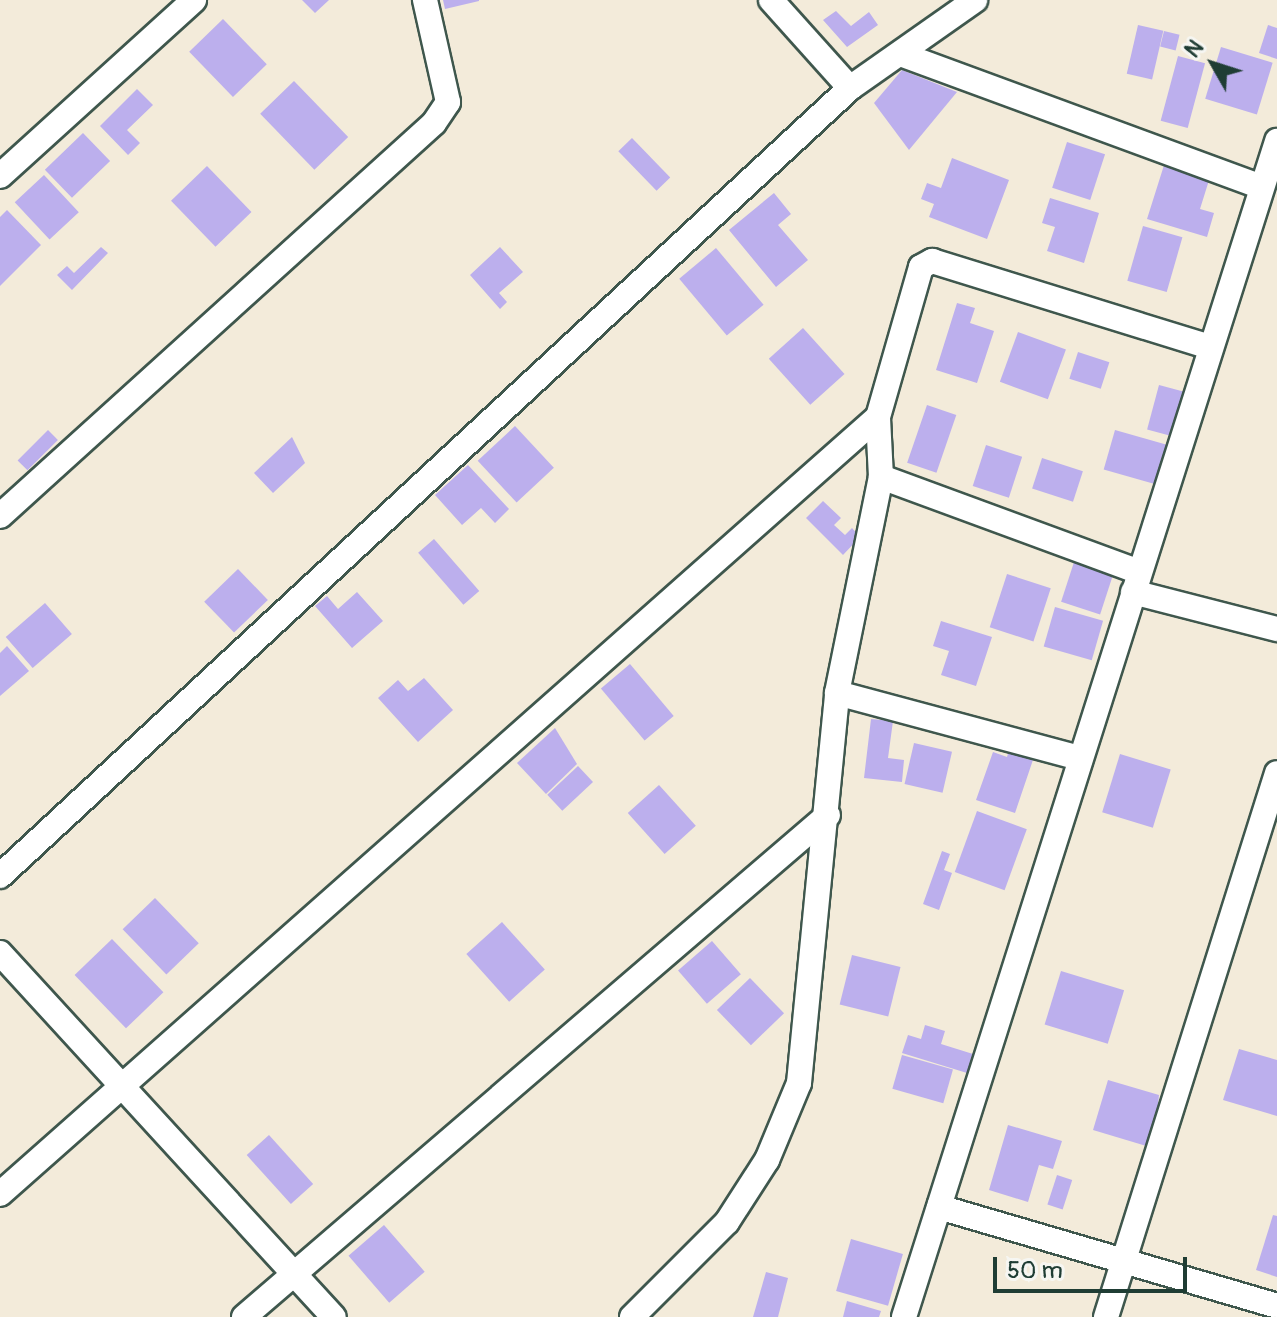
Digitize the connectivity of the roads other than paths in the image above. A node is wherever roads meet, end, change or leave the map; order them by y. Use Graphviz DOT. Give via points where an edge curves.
graph roads {
  1 [pos="194,0"];
  2 [pos="425,0"];
  3 [pos="771,0"];
  4 [pos="975,0"];
  5 [pos="900,54"];
  6 [pos="850,88"];
  7 [pos="1277,141"];
  8 [pos="0,176"];
  9 [pos="1261,187"];
  10 [pos="1210,347"];
  11 [pos="878,417"];
  12 [pos="881,477"];
  13 [pos="0,516"];
  14 [pos="1136,582"];
  15 [pos="1277,629"];
  16 [pos="837,693"];
  17 [pos="1080,758"];
  18 [pos="1277,773"];
  19 [pos="828,815"];
  20 [pos="0,876"];
  21 [pos="0,953"];
  22 [pos="121,1087"];
  23 [pos="0,1194"];
  24 [pos="939,1207"];
  25 [pos="1125,1256"];
  26 [pos="295,1272"];
  27 [pos="1277,1306"];
  28 [pos="244,1317"];
  29 [pos="334,1317"];
  30 [pos="632,1317"];
  31 [pos="904,1317"];
  32 [pos="1106,1317"];
  1 -- 8 [label="street"];
  2 -- 13 [label="street" via="448,102 434,123"];
  3 -- 6 [label="street"];
  4 -- 5 [label="street"];
  5 -- 6 [label="street"];
  5 -- 9 [label="street"];
  6 -- 20 [label="street"];
  7 -- 9 [label="street"];
  9 -- 10 [label="street"];
  10 -- 11 [label="street" via="932,261 921,267"];
  10 -- 14 [label="street"];
  11 -- 12 [label="street"];
  11 -- 22 [label="street"];
  12 -- 14 [label="street"];
  12 -- 16 [label="street"];
  14 -- 15 [label="street"];
  14 -- 17 [label="street"];
  16 -- 17 [label="street"];
  16 -- 19 [label="street"];
  17 -- 24 [label="street"];
  18 -- 25 [label="street"];
  19 -- 26 [label="street"];
  19 -- 30 [label="street" via="799,1083 767,1160 727,1222"];
  21 -- 22 [label="street"];
  22 -- 23 [label="street"];
  22 -- 26 [label="street"];
  24 -- 25 [label="street"];
  24 -- 31 [label="street"];
  25 -- 27 [label="street"];
  25 -- 32 [label="street"];
  26 -- 28 [label="street"];
  26 -- 29 [label="street"];
}
